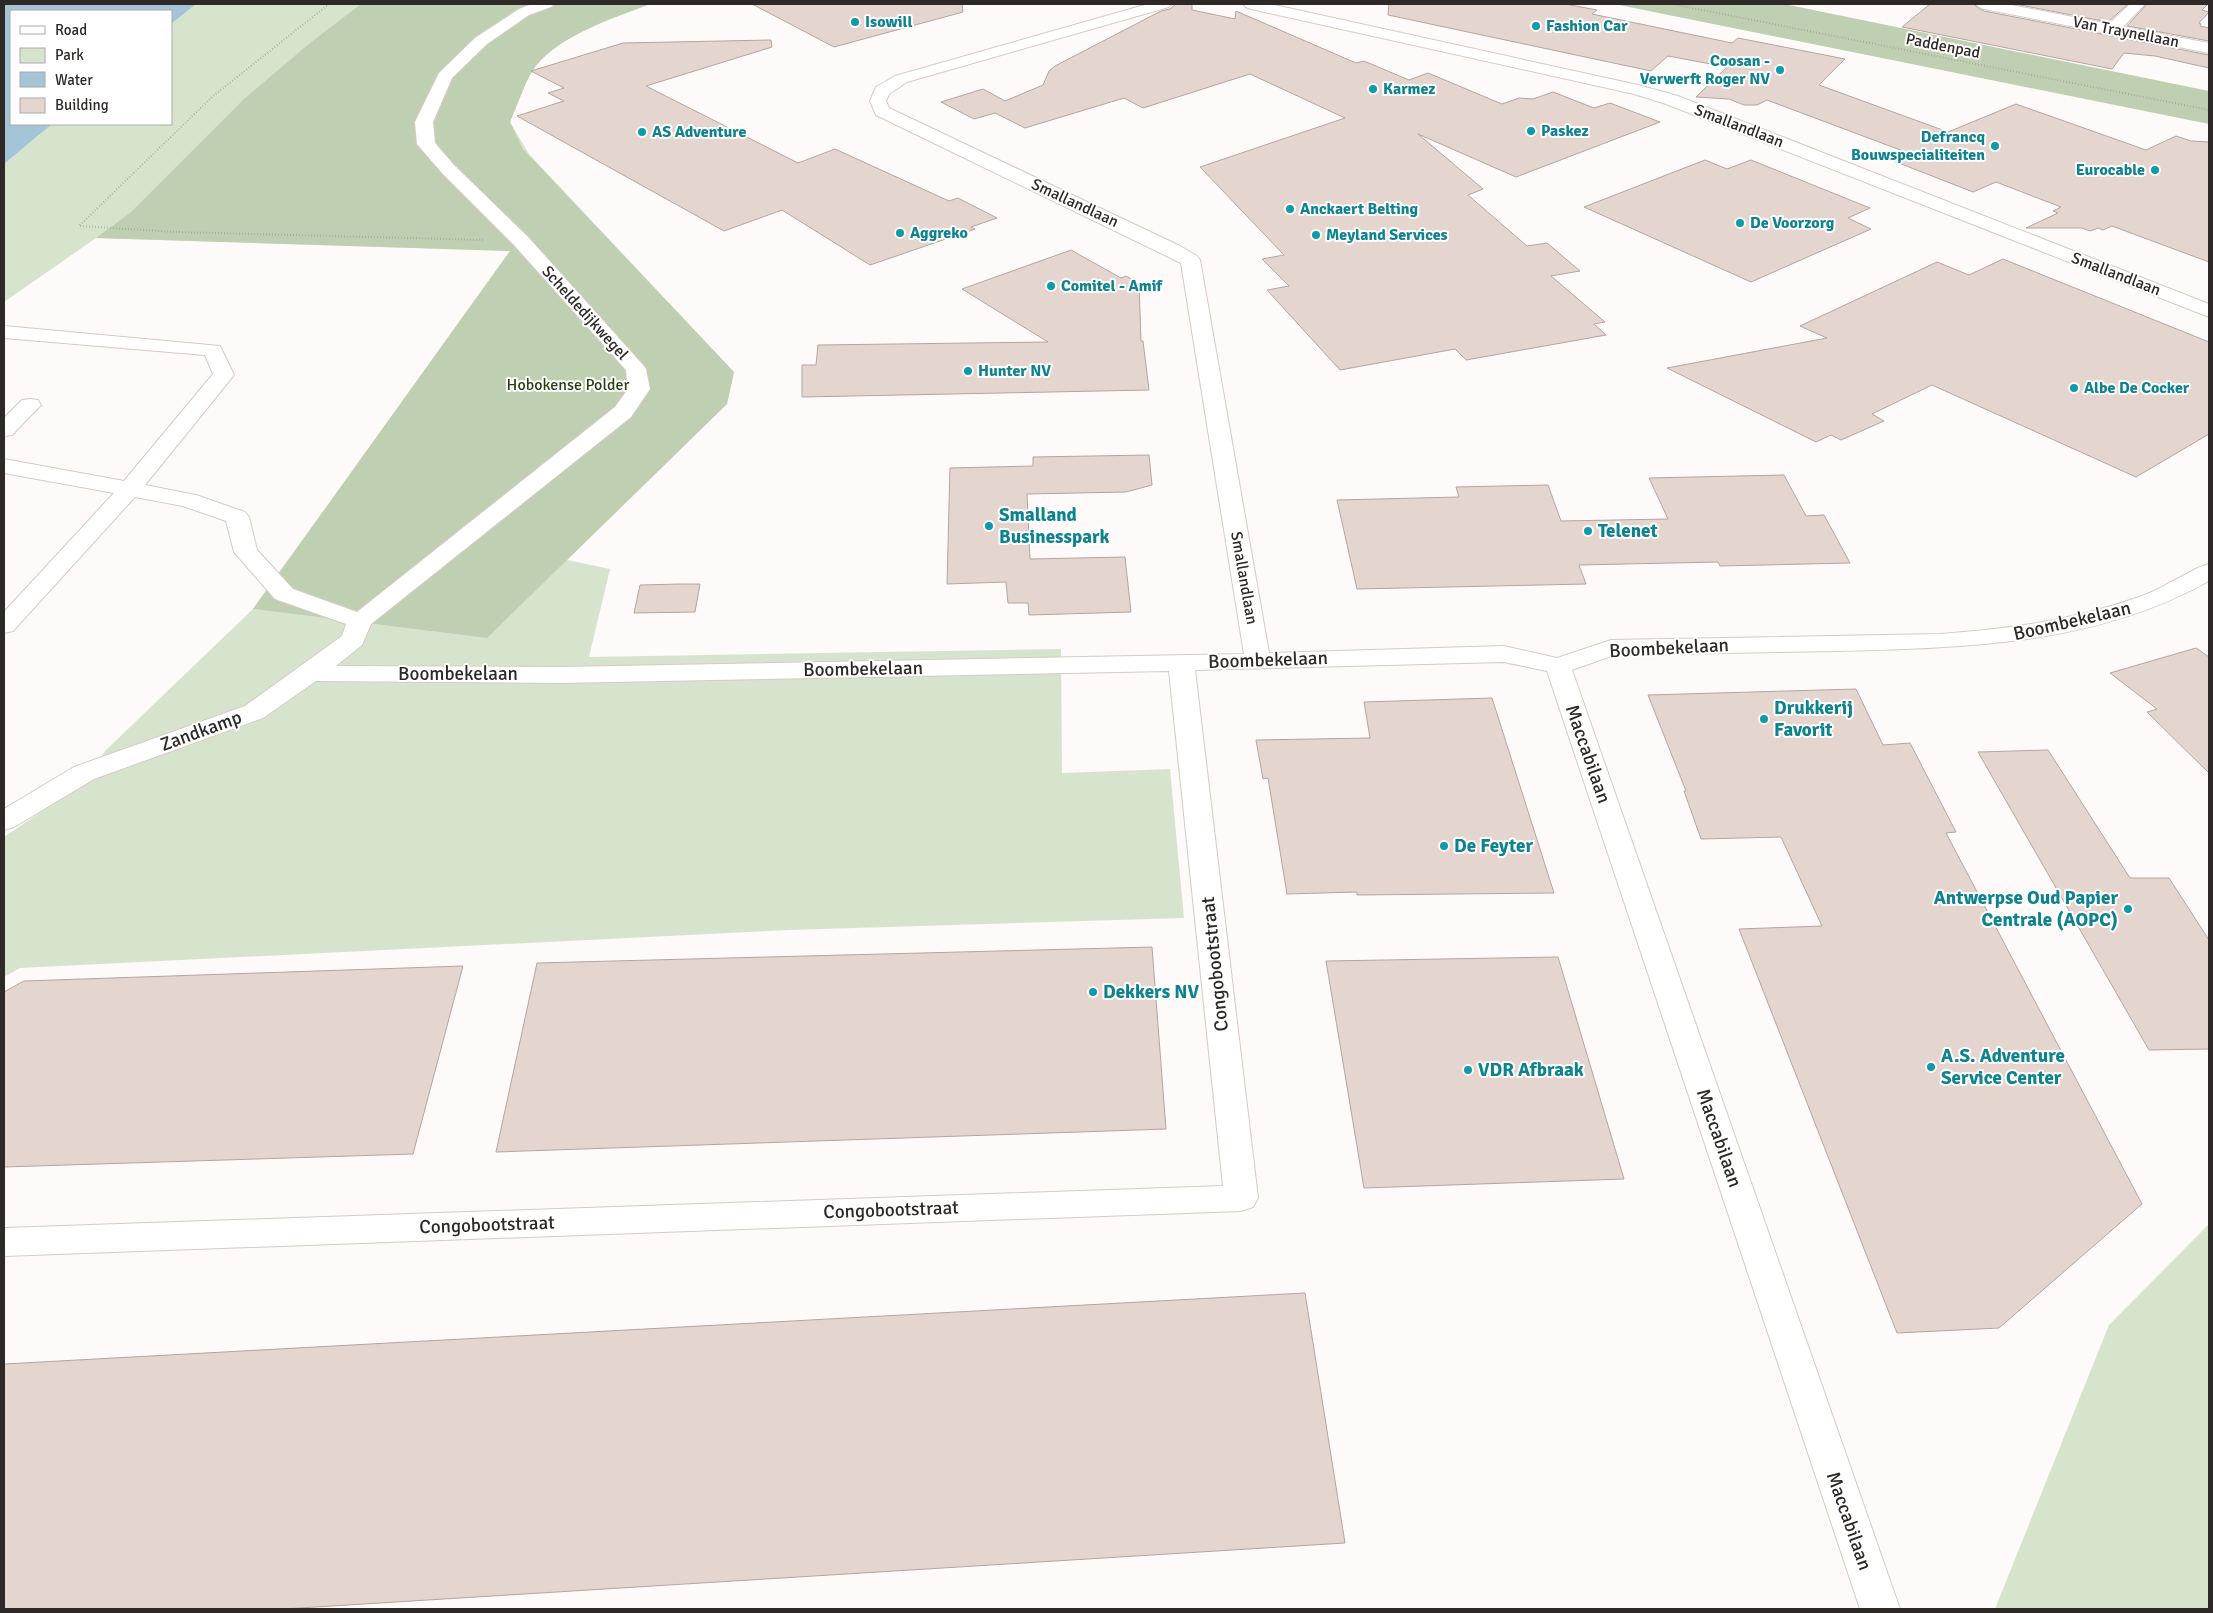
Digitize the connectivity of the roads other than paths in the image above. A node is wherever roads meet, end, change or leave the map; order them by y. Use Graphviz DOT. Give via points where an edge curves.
graph roads {
  1 [pos="546,4"];
  2 [pos="1164,4"];
  3 [pos="1251,4"];
  4 [pos="1984,4"];
  5 [pos="2138,4"];
  6 [pos="2112,29"];
  7 [pos="2209,48"];
  8 [pos="2209,311"];
  9 [pos="4,332"];
  10 [pos="30,405"];
  11 [pos="4,430"];
  12 [pos="4,466"];
  13 [pos="129,490"];
  14 [pos="2209,571"];
  15 [pos="360,621"];
  16 [pos="4,626"];
  17 [pos="1258,659"];
  18 [pos="1180,663"];
  19 [pos="1558,666"];
  20 [pos="310,673"];
  21 [pos="4,821"];
  22 [pos="4,1242"];
  23 [pos="1880,1609"];
  1 -- 15 [label="street, Scheldedijkwegel" via="524,12 481,41 445,76 424,122 426,144 521,241 636,370 639,389 623,412"];
  2 -- 17 [label="street, Smallandlaan" via="901,79 882,91 878,101 882,111 1190,260"];
  3 -- 8 [label="street, Smallandlaan" via="1672,100"];
  4 -- 6 [label="street, Van Traynellaan"];
  5 -- 6 [label="street"];
  6 -- 7 [label="street, Van Traynellaan"];
  9 -- 13 [label="street" via="213,350 224,375"];
  10 -- 11 [label="street"];
  12 -- 13 [label="street"];
  13 -- 15 [label="street" via="188,500 237,516 246,552 284,594"];
  13 -- 16 [label="street"];
  14 -- 19 [label="street, Boombekelaan" via="2162,598 2128,610 2085,622 1991,638 1611,648"];
  15 -- 20 [label="street, Zandkamp" via="353,640"];
  17 -- 18 [label="street, Boombekelaan"];
  17 -- 19 [label="street, Boombekelaan" via="1504,654"];
  18 -- 20 [label="street, Boombekelaan" via="561,675"];
  18 -- 22 [label="street, Congobootstraat" via="1241,1198"];
  19 -- 23 [label="street, Maccabilaan"];
  20 -- 21 [label="street, Zandkamp" via="254,712 84,773"];
}
